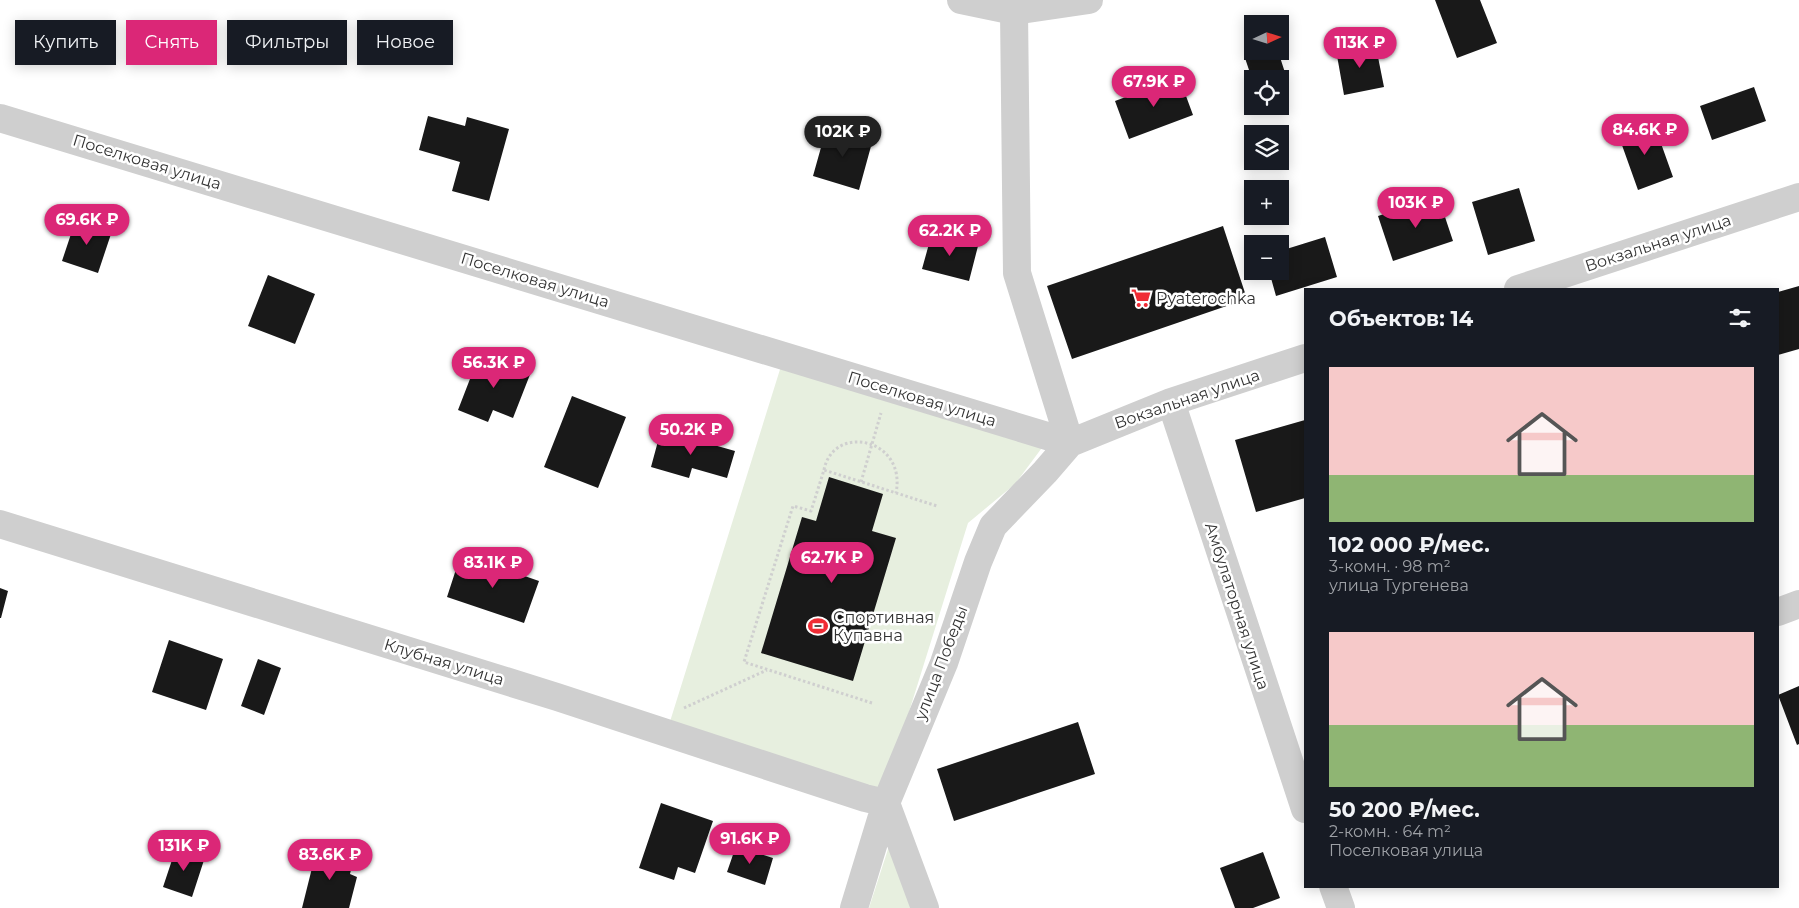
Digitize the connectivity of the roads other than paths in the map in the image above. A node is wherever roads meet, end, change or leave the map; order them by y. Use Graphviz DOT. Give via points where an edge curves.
graph roads {
  1 [pos="961,0"];
  2 [pos="1089,0"];
  3 [pos="1014,10"];
  4 [pos="0,118"];
  5 [pos="1799,197"];
  6 [pos="1521,288"];
  7 [pos="1304,358"];
  8 [pos="1171,402"];
  9 [pos="1070,443"];
  10 [pos="0,524"];
  11 [pos="1799,604"];
  12 [pos="1779,612"];
  13 [pos="1300,779"];
  14 [pos="886,803"];
  15 [pos="1304,803"];
  16 [pos="1334,888"];
  17 [pos="854,908"];
  18 [pos="926,908"];
  19 [pos="1341,908"];
  1 -- 3 [label="street"];
  2 -- 3 [label="street"];
  3 -- 9 [label="street" via="1017,273"];
  4 -- 9 [label="street, Поселковая улица"];
  5 -- 6 [label="street, Вокзальная улица"];
  7 -- 8 [label="street, Вокзальная улица"];
  8 -- 9 [label="street, Вокзальная улица"];
  8 -- 13 [label="street, Амбулаторная улица"];
  9 -- 14 [label="street, улица Победы" via="993,526 944,663"];
  10 -- 14 [label="street, Клубная улица"];
  11 -- 12 [label="street"];
  13 -- 15 [label="street, Амбулаторная улица"];
  14 -- 17 [label="street, улица Победы"];
  14 -- 18 [label="street"];
  16 -- 19 [label="street"];
}
